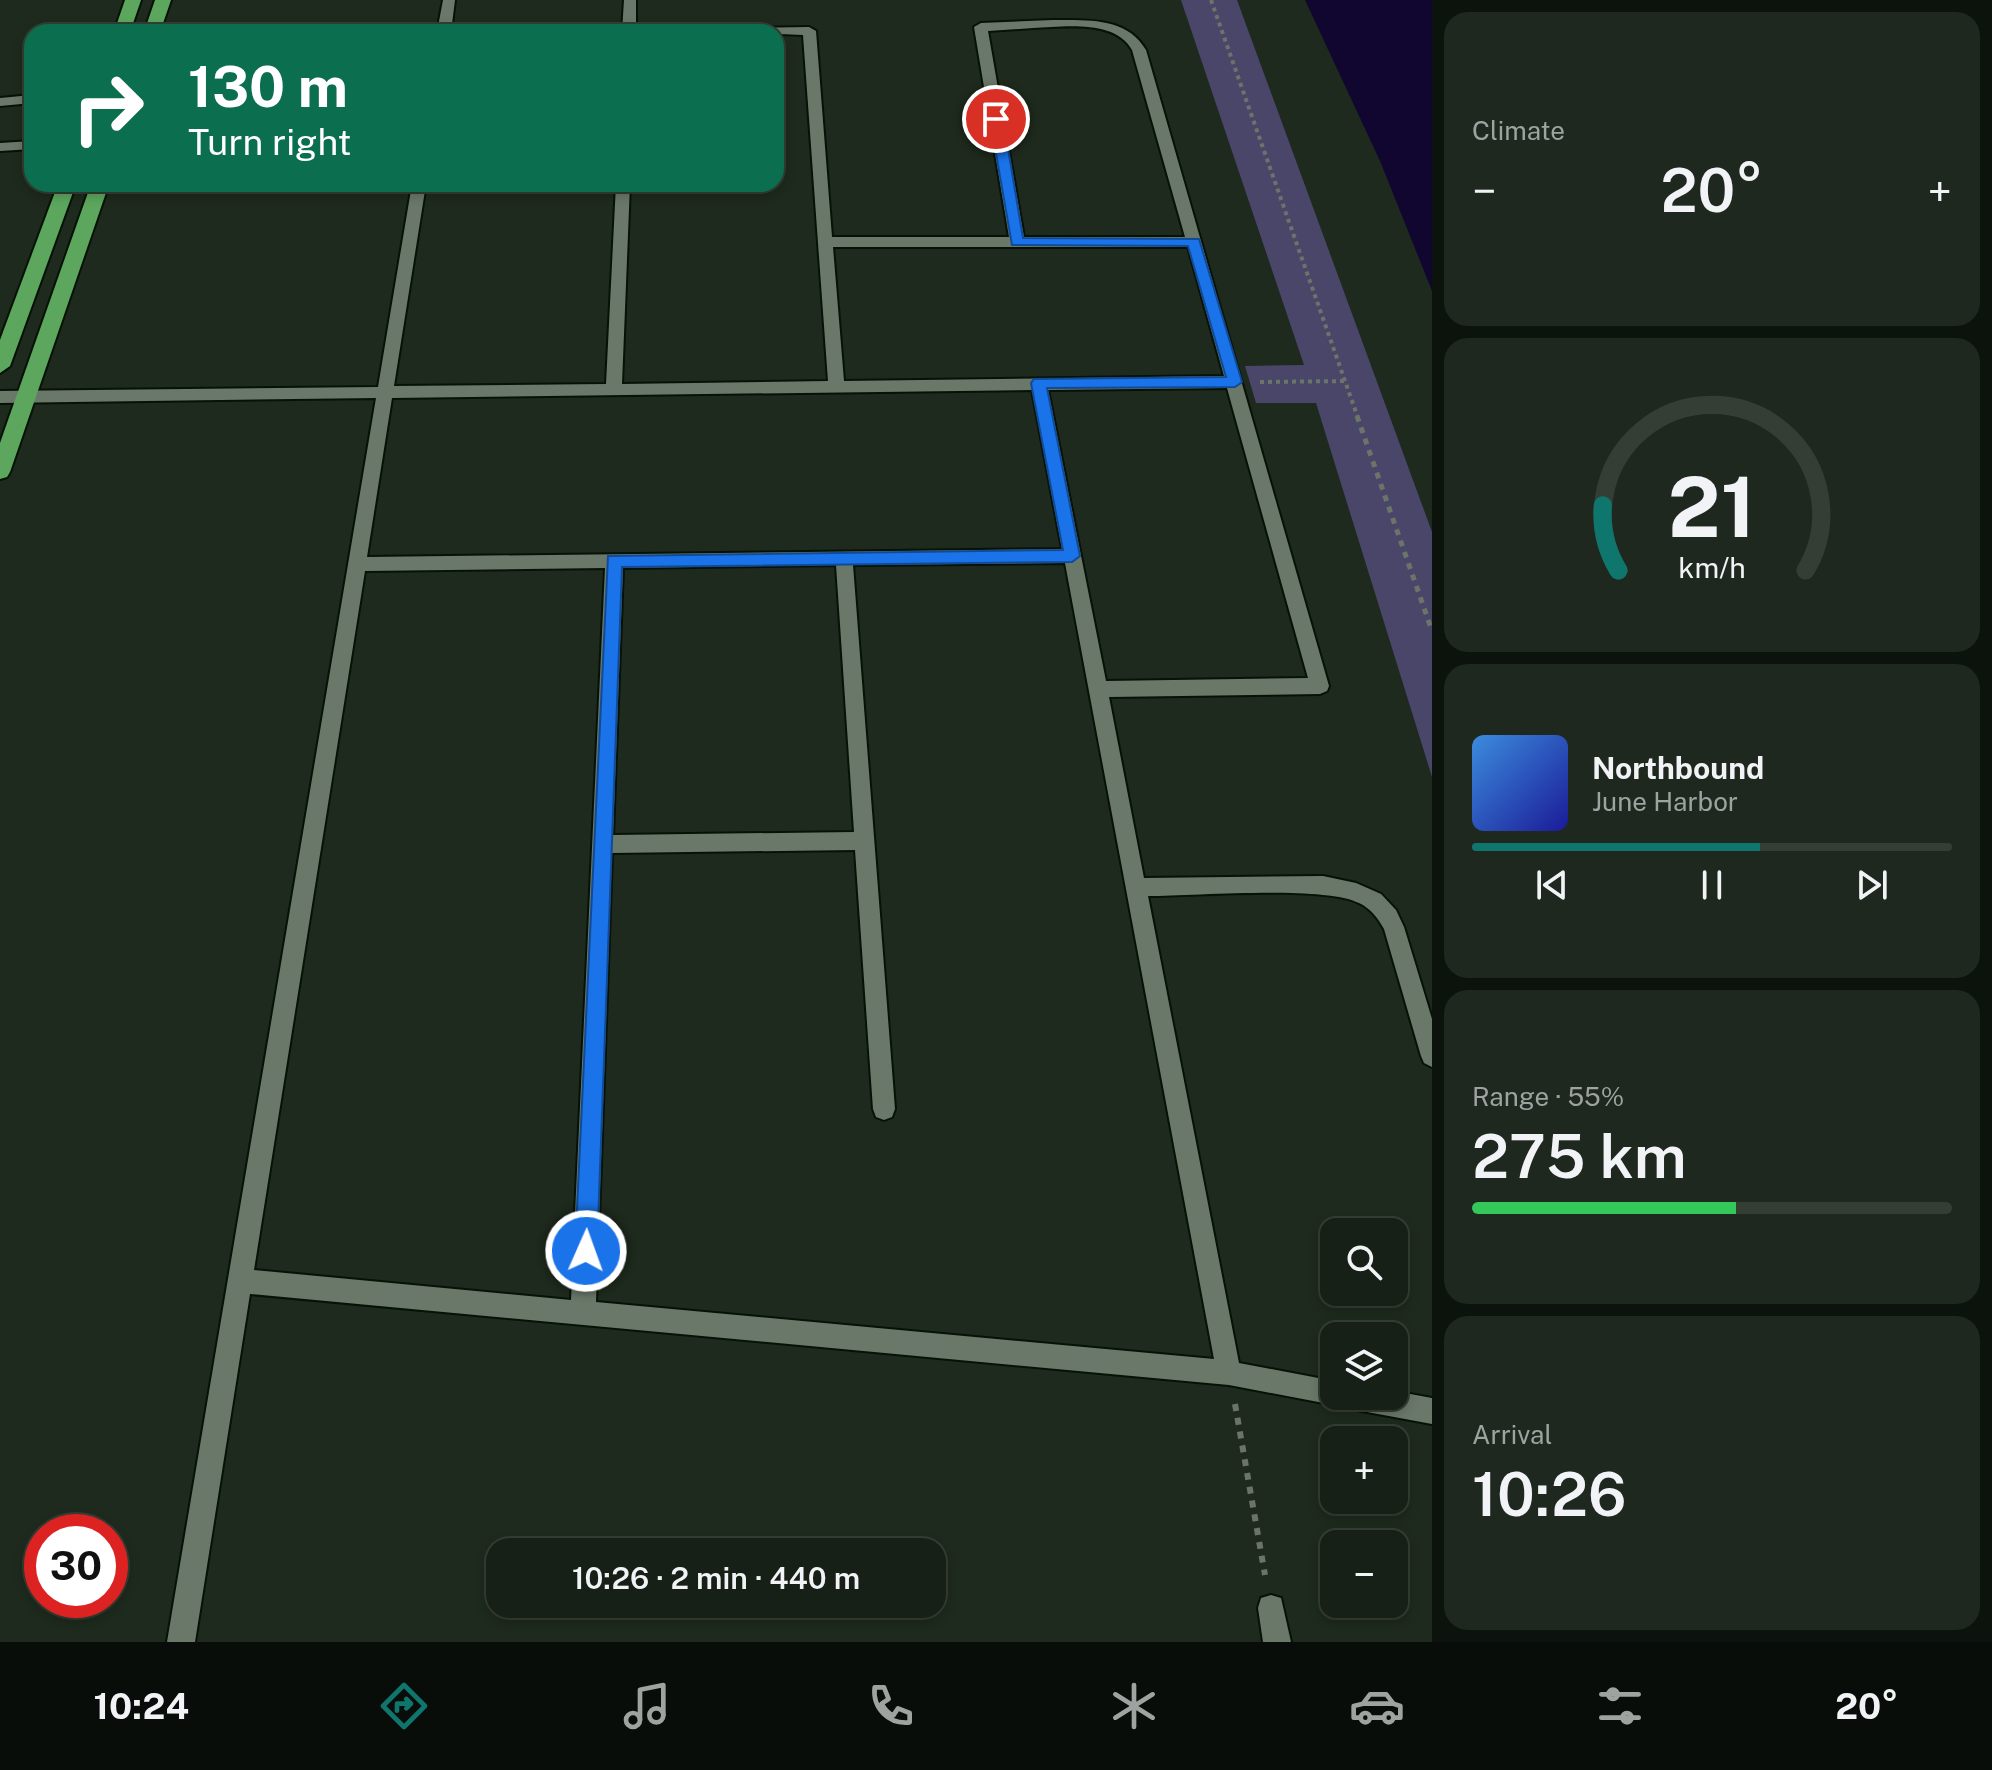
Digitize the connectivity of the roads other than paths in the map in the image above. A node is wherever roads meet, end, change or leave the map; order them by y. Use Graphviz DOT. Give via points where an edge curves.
graph roads {
  1 [pos="133,0"];
  2 [pos="163,0"];
  3 [pos="449,0"];
  4 [pos="630,0"];
  5 [pos="125,24"];
  6 [pos="155,24"];
  7 [pos="445,24"];
  8 [pos="629,24"];
  9 [pos="784,31"];
  10 [pos="24,100"];
  11 [pos="0,102"];
  12 [pos="24,146"];
  13 [pos="0,147"];
  14 [pos="64,192"];
  15 [pos="97,192"];
  16 [pos="418,192"];
  17 [pos="623,192"];
  18 [pos="826,242"];
  19 [pos="1017,242"];
  20 [pos="1194,242"];
  21 [pos="0,366"];
  22 [pos="1235,382"];
  23 [pos="1039,383"];
  24 [pos="836,385"];
  25 [pos="614,388"];
  26 [pos="386,392"];
  27 [pos="0,397"];
  28 [pos="26,397"];
  29 [pos="0,472"];
  30 [pos="1072,556"];
  31 [pos="844,558"];
  32 [pos="614,561"];
  33 [pos="358,564"];
  34 [pos="1098,689"];
  35 [pos="865,841"];
  36 [pos="603,844"];
  37 [pos="1136,887"];
  38 [pos="1432,1056"];
  39 [pos="884,1109"];
  40 [pos="240,1281"];
  41 [pos="583,1313"];
  42 [pos="1229,1373"];
  43 [pos="1320,1390"];
  44 [pos="1408,1407"];
  45 [pos="1432,1411"];
  46 [pos="1271,1608"];
  47 [pos="181,1642"];
  48 [pos="1277,1642"];
  1 -- 5 [label="highway"];
  2 -- 6 [label="highway"];
  3 -- 7 [label="street"];
  4 -- 8 [label="street"];
  9 -- 18 [label="street" via="809,31"];
  10 -- 11 [label="street"];
  12 -- 13 [label="street"];
  14 -- 21 [label="highway"];
  15 -- 28 [label="highway"];
  16 -- 26 [label="street"];
  17 -- 25 [label="street"];
  18 -- 19 [label="street"];
  18 -- 24 [label="street"];
  19 -- 20 [label="street"];
  19 -- 20 [label="street" via="981,27 1106,27 1132,38"];
  20 -- 22 [label="street"];
  22 -- 23 [label="street"];
  22 -- 34 [label="street" via="1320,686"];
  23 -- 24 [label="street"];
  23 -- 30 [label="street"];
  24 -- 25 [label="street"];
  25 -- 26 [label="street"];
  26 -- 28 [label="street"];
  26 -- 33 [label="street"];
  27 -- 28 [label="street"];
  28 -- 29 [label="highway"];
  30 -- 31 [label="street"];
  30 -- 34 [label="street"];
  31 -- 32 [label="street"];
  31 -- 35 [label="street"];
  32 -- 33 [label="street"];
  32 -- 36 [label="street"];
  33 -- 40 [label="street"];
  34 -- 37 [label="street"];
  35 -- 36 [label="street"];
  35 -- 39 [label="street"];
  36 -- 41 [label="street"];
  37 -- 38 [label="street" via="1323,885 1372,897 1387,910 1394,927"];
  37 -- 42 [label="street"];
  40 -- 41 [label="street"];
  40 -- 47 [label="street"];
  41 -- 42 [label="street"];
  42 -- 43 [label="street"];
  44 -- 45 [label="street"];
  46 -- 48 [label="street"];
}
